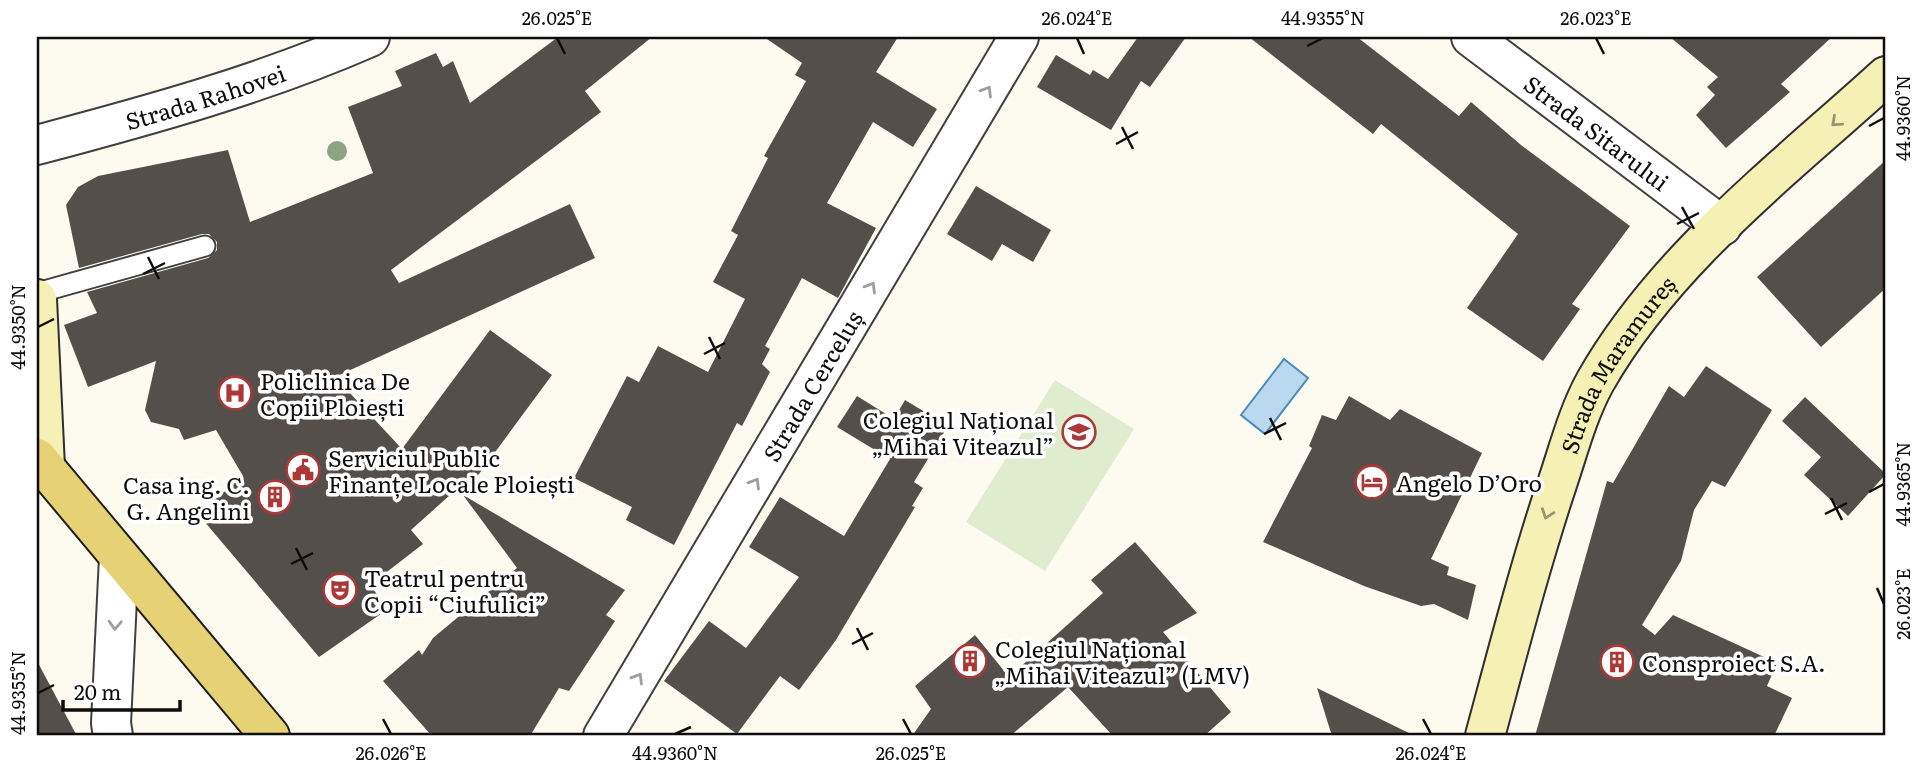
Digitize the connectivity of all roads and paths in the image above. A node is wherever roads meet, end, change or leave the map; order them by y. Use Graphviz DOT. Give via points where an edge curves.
graph roads {
  1 [pos="370,37"];
  2 [pos="1019,37"];
  3 [pos="1471,37"];
  4 [pos="1886,76"];
  5 [pos="37,145"];
  6 [pos="1722,226"];
  7 [pos="205,246"];
  8 [pos="37,293"];
  9 [pos="37,299"];
  10 [pos="41,463"];
  11 [pos="119,556"];
  12 [pos="113,736"];
  13 [pos="270,736"];
  14 [pos="603,736"];
  15 [pos="1485,736"];
  1 -- 5 [label="street, Strada Rahovei" via="196,101"];
  14 -- 2 [label="street, Strada Cerceluș, one-way"];
  3 -- 6 [label="street, Strada Sitarului"];
  4 -- 6 [label="street, Strada Maramureș, one-way"];
  6 -- 15 [label="street, Strada Maramureș, one-way" via="1628,332 1595,384 1539,536"];
  7 -- 8 [label="lane"];
  9 -- 10 [label="street"];
  10 -- 11 [label="main road"];
  11 -- 12 [label="street, one-way"];
  11 -- 13 [label="main road"];
}
